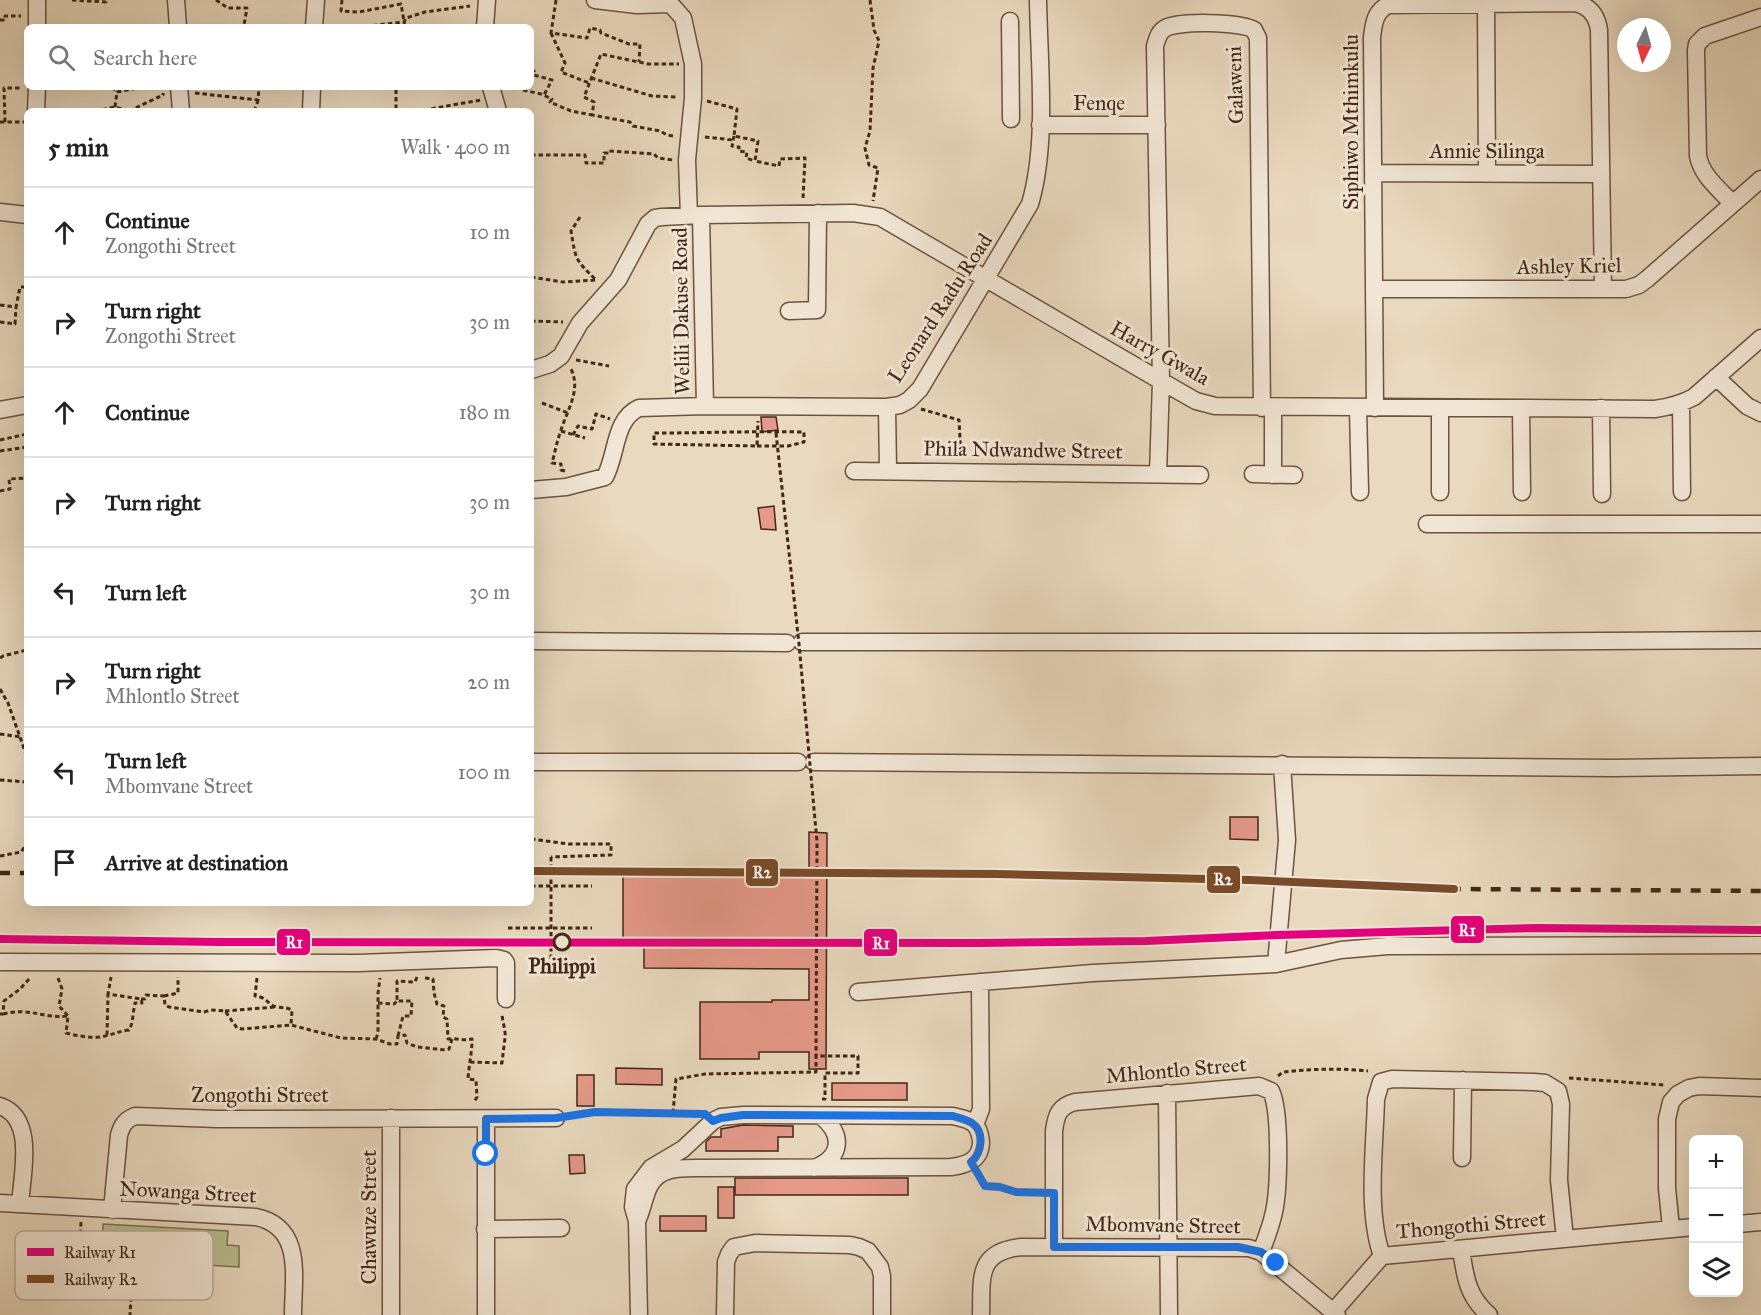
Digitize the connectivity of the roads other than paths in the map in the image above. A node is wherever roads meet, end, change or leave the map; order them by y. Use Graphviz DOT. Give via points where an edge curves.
graph roads {
  1 [pos="37,0"];
  2 [pos="176,0"];
  3 [pos="316,0"];
  4 [pos="595,0"];
  5 [pos="1038,0"];
  6 [pos="487,2"];
  7 [pos="669,2"];
  8 [pos="1486,4"];
  9 [pos="1761,17"];
  10 [pos="1010,21"];
  11 [pos="37,22"];
  12 [pos="178,24"];
  13 [pos="314,24"];
  14 [pos="485,24"];
  15 [pos="1040,75"];
  16 [pos="1011,76"];
  17 [pos="31,90"];
  18 [pos="179,90"];
  19 [pos="312,90"];
  20 [pos="35,108"];
  21 [pos="181,108"];
  22 [pos="311,108"];
  23 [pos="1011,118"];
  24 [pos="1041,125"];
  25 [pos="1156,125"];
  26 [pos="1373,173"];
  27 [pos="1487,173"];
  28 [pos="1600,174"];
  29 [pos="1761,179"];
  30 [pos="1732,203"];
  31 [pos="0,212"];
  32 [pos="811,213"];
  33 [pos="24,215"];
  34 [pos="695,215"];
  35 [pos="986,279"];
  36 [pos="1374,289"];
  37 [pos="1603,289"];
  38 [pos="789,311"];
  39 [pos="1761,338"];
  40 [pos="534,369"];
  41 [pos="1716,377"];
  42 [pos="1161,381"];
  43 [pos="1681,404"];
  44 [pos="24,406"];
  45 [pos="705,406"];
  46 [pos="887,407"];
  47 [pos="1268,408"];
  48 [pos="1358,408"];
  49 [pos="1376,408"];
  50 [pos="1440,408"];
  51 [pos="1601,408"];
  52 [pos="1521,409"];
  53 [pos="0,410"];
  54 [pos="1761,413"];
  55 [pos="854,471"];
  56 [pos="888,471"];
  57 [pos="1158,474"];
  58 [pos="1253,474"];
  59 [pos="1200,475"];
  60 [pos="1273,475"];
  61 [pos="1294,475"];
  62 [pos="534,490"];
  63 [pos="1360,492"];
  64 [pos="1440,492"];
  65 [pos="1522,492"];
  66 [pos="1682,492"];
  67 [pos="1602,494"];
  68 [pos="1427,524"];
  69 [pos="1761,524"];
  70 [pos="534,640"];
  71 [pos="1761,640"];
  72 [pos="534,762"];
  73 [pos="1282,764"];
  74 [pos="1761,766"];
  75 [pos="1761,945"];
  76 [pos="0,962"];
  77 [pos="1276,964"];
  78 [pos="980,982"];
  79 [pos="858,992"];
  80 [pos="506,999"];
  81 [pos="1463,1080"];
  82 [pos="1761,1088"];
  83 [pos="1167,1094"];
  84 [pos="0,1106"];
  85 [pos="822,1116"];
  86 [pos="391,1118"];
  87 [pos="556,1118"];
  88 [pos="478,1119"];
  89 [pos="975,1125"];
  90 [pos="1462,1158"];
  91 [pos="815,1168"];
  92 [pos="0,1203"];
  93 [pos="20,1204"];
  94 [pos="112,1210"];
  95 [pos="637,1221"];
  96 [pos="1761,1222"];
  97 [pos="1743,1224"];
  98 [pos="1689,1227"];
  99 [pos="561,1228"];
  100 [pos="1671,1228"];
  101 [pos="485,1229"];
  102 [pos="1565,1239"];
  103 [pos="1054,1247"];
  104 [pos="1169,1247"];
  105 [pos="1461,1248"];
  106 [pos="1261,1252"];
  107 [pos="1382,1256"];
  108 [pos="1335,1313"];
  109 [pos="293,1315"];
  110 [pos="392,1315"];
  111 [pos="486,1315"];
  112 [pos="639,1315"];
  113 [pos="725,1315"];
  114 [pos="882,1315"];
  115 [pos="981,1315"];
  116 [pos="1169,1315"];
  117 [pos="1489,1315"];
  1 -- 11 [label="street"];
  2 -- 12 [label="street"];
  3 -- 13 [label="street"];
  4 -- 7 [label="street" via="636,5"];
  5 -- 15 [label="street, Leonard Radu Road"];
  6 -- 14 [label="street"];
  7 -- 34 [label="street, Welili Dakuse Road" via="683,18 693,64 687,160"];
  8 -- 26 [label="street, Siphiwo Mthimkulu" via="1400,3 1380,9 1372,37"];
  8 -- 27 [label="street"];
  8 -- 28 [label="street, Siphiwo Mthimkulu" via="1575,3 1592,10 1599,30"];
  9 -- 30 [label="street" via="1705,36 1696,50 1700,165"];
  10 -- 16 [label="street"];
  15 -- 16 [label="street"];
  15 -- 24 [label="street, Leonard Radu Road"];
  16 -- 23 [label="street"];
  17 -- 20 [label="street"];
  18 -- 21 [label="street"];
  19 -- 22 [label="street"];
  24 -- 25 [label="street, Fenqe"];
  24 -- 35 [label="street, Leonard Radu Road" via="1030,204"];
  25 -- 42 [label="street, Galaweni"];
  25 -- 47 [label="street, Galaweni" via="1155,46 1164,29 1176,24 1232,24 1254,30 1258,38"];
  26 -- 27 [label="street, Annie Silinga"];
  26 -- 36 [label="street, Siphiwo Mthimkulu"];
  27 -- 28 [label="street, Annie Silinga"];
  28 -- 37 [label="street, Siphiwo Mthimkulu"];
  29 -- 30 [label="street, Ashley Kriel"];
  30 -- 37 [label="street, Ashley Kriel" via="1639,285"];
  31 -- 33 [label="street"];
  32 -- 34 [label="street, Harry Gwala"];
  32 -- 35 [label="street, Harry Gwala" via="867,213 880,217"];
  32 -- 38 [label="street" via="818,310"];
  34 -- 40 [label="street, Harry Gwala" via="655,218 641,234 618,280 580,323 561,356"];
  34 -- 45 [label="street, Welili Dakuse Road"];
  35 -- 42 [label="street, Harry Gwala"];
  35 -- 46 [label="street, Leonard Radu Road" via="920,389 900,405"];
  36 -- 37 [label="street, Ashley Kriel"];
  36 -- 49 [label="street, Siphiwo Mthimkulu"];
  39 -- 41 [label="street, Harry Gwala"];
  41 -- 43 [label="street, Harry Gwala"];
  41 -- 54 [label="street" via="1747,406"];
  42 -- 47 [label="street, Harry Gwala" via="1205,405"];
  42 -- 57 [label="street"];
  43 -- 51 [label="street, Harry Gwala" via="1654,409"];
  43 -- 66 [label="street"];
  44 -- 53 [label="street"];
  45 -- 46 [label="street, Leonard Radu Road"];
  45 -- 62 [label="street, Leonard Radu Road" via="631,411 623,423 605,477"];
  46 -- 56 [label="street"];
  47 -- 48 [label="street, Harry Gwala"];
  47 -- 60 [label="street"];
  48 -- 49 [label="street, Harry Gwala"];
  48 -- 63 [label="street"];
  49 -- 50 [label="street, Harry Gwala"];
  50 -- 52 [label="street, Harry Gwala"];
  50 -- 64 [label="street"];
  51 -- 52 [label="street, Harry Gwala"];
  51 -- 67 [label="street"];
  52 -- 65 [label="street"];
  55 -- 56 [label="street, Phila Ndwandwe Street"];
  56 -- 57 [label="street, Phila Ndwandwe Street"];
  57 -- 59 [label="street, Phila Ndwandwe Street"];
  58 -- 60 [label="street"];
  60 -- 61 [label="street"];
  68 -- 69 [label="street"];
  70 -- 71 [label="street"];
  72 -- 73 [label="street"];
  73 -- 74 [label="street"];
  73 -- 77 [label="street" via="1287,840"];
  75 -- 77 [label="street" via="1388,946 1341,950"];
  76 -- 80 [label="street" via="381,962 418,969 502,959 506,967"];
  77 -- 78 [label="street"];
  78 -- 79 [label="street"];
  78 -- 89 [label="street" via="981,1108"];
  81 -- 90 [label="street"];
  81 -- 102 [label="street, Thongothi Street" via="1534,1082 1557,1091 1561,1104 1559,1180"];
  81 -- 107 [label="street, Thongothi Street" via="1381,1082 1376,1099 1373,1193"];
  82 -- 100 [label="street" via="1689,1088 1678,1094 1668,1109"];
  83 -- 103 [label="street, Mhlontlo Street" via="1076,1102 1061,1108 1054,1131"];
  83 -- 104 [label="street"];
  83 -- 106 [label="street, Mhlontlo Street" via="1252,1086 1271,1091 1277,1107 1278,1188 1275,1211"];
  84 -- 93 [label="street" via="14,1115 24,1136"];
  85 -- 89 [label="street" via="953,1116"];
  85 -- 91 [label="street" via="834,1129 836,1148 830,1159"];
  85 -- 95 [label="street" via="743,1115 713,1121 683,1149 643,1177 633,1199"];
  86 -- 88 [label="street, Zongothi Street"];
  86 -- 94 [label="street, Zongothi Street" via="135,1116 127,1119 119,1135"];
  86 -- 110 [label="street, Chawuze Street"];
  87 -- 88 [label="street, Zongothi Street"];
  88 -- 101 [label="street"];
  89 -- 91 [label="street" via="981,1137 980,1149 971,1162 951,1167"];
  91 -- 95 [label="street" via="665,1171 650,1184"];
  92 -- 93 [label="street, Nowanga Street"];
  93 -- 94 [label="street, Nowanga Street"];
  94 -- 109 [label="street, Nowanga Street" via="268,1219 285,1233 292,1249"];
  95 -- 112 [label="street"];
  96 -- 97 [label="street"];
  98 -- 100 [label="street, Thongothi Street"];
  99 -- 101 [label="street"];
  100 -- 102 [label="street, Thongothi Street"];
  101 -- 111 [label="street"];
  102 -- 105 [label="street, Thongothi Street"];
  103 -- 104 [label="street, Mbomvane Street"];
  103 -- 115 [label="street, Mbomvane Street" via="1009,1249 994,1255 985,1266"];
  104 -- 106 [label="street, Mbomvane Street" via="1238,1247"];
  104 -- 116 [label="street"];
  105 -- 107 [label="street, Thongothi Street"];
  105 -- 117 [label="street" via="1465,1276 1476,1304"];
  106 -- 108 [label="street, Mbomvane Street"];
  107 -- 108 [label="street, Thongothi Street"];
  113 -- 114 [label="street" via="729,1254 734,1247 755,1244 850,1245 868,1251 876,1259 882,1276"];
}
